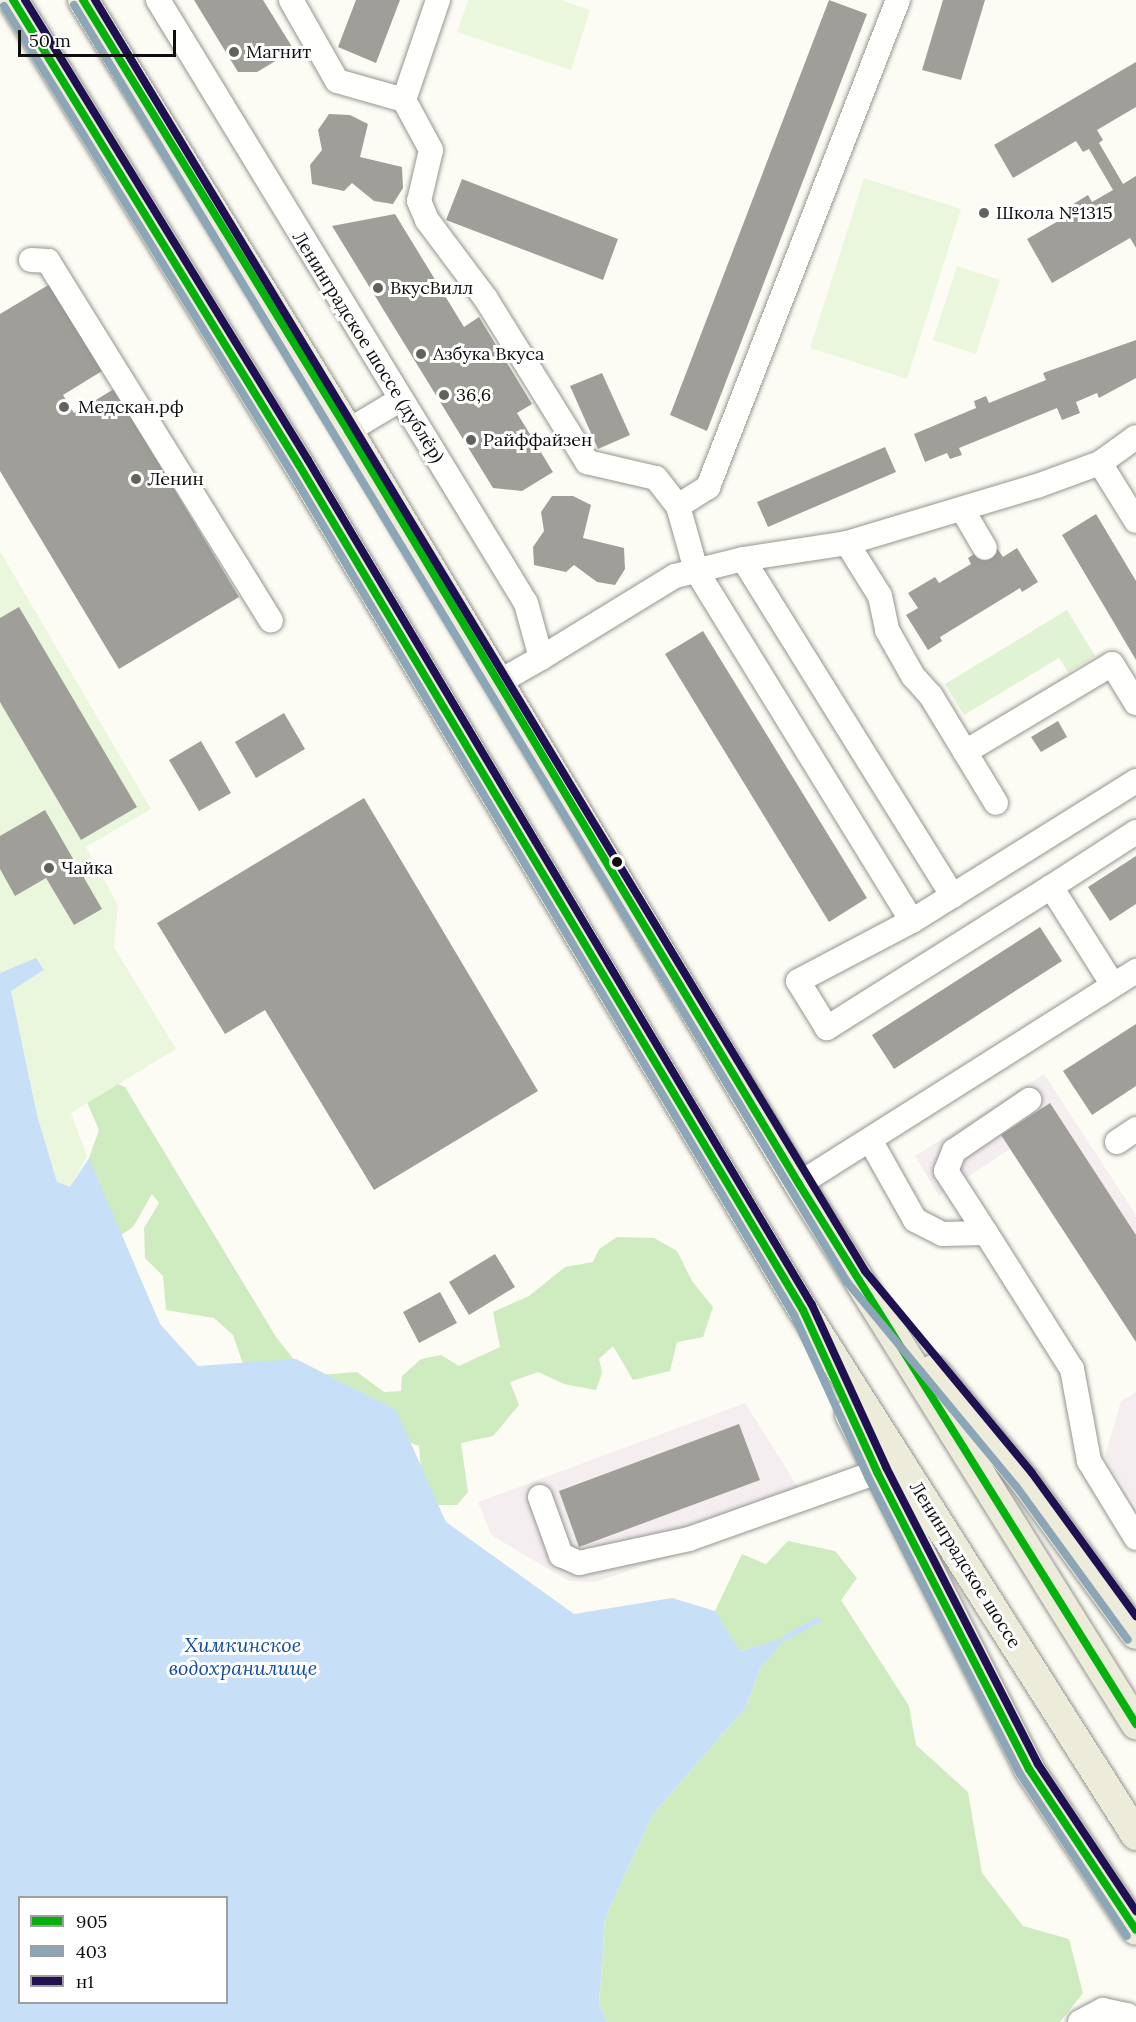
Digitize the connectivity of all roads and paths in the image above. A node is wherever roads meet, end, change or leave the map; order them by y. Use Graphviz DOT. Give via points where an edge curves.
graph roads {
  1 [pos="13,0"];
  2 [pos="83,0"];
  3 [pos="158,0"];
  4 [pos="291,0"];
  5 [pos="438,0"];
  6 [pos="898,0"];
  7 [pos="404,100"];
  8 [pos="31,260"];
  9 [pos="401,399"];
  10 [pos="348,430"];
  11 [pos="1136,437"];
  12 [pos="1100,464"];
  13 [pos="678,506"];
  14 [pos="962,508"];
  15 [pos="1136,522"];
  16 [pos="847,543"];
  17 [pos="985,548"];
  18 [pos="743,559"];
  19 [pos="696,570"];
  20 [pos="271,620"];
  21 [pos="541,658"];
  22 [pos="500,682"];
  23 [pos="1136,703"];
  24 [pos="965,752"];
  25 [pos="1136,781"];
  26 [pos="996,803"];
  27 [pos="1136,832"];
  28 [pos="1051,887"];
  29 [pos="953,896"];
  30 [pos="912,921"];
  31 [pos="1136,971"];
  32 [pos="1113,985"];
  33 [pos="1029,1100"];
  34 [pos="870,1140"];
  35 [pos="799,1184"];
  36 [pos="986,1233"];
  37 [pos="856,1277"];
  38 [pos="803,1310"];
  39 [pos="877,1472"];
  40 [pos="540,1497"];
  41 [pos="1136,1538"];
  42 [pos="1136,1634"];
  43 [pos="1136,1724"];
  44 [pos="1136,1834"];
  45 [pos="1136,1930"];
  46 [pos="1080,2022"];
  47 [pos="1131,2022"];
  1 -- 38 [label="main road, Ленинградское шоссе" via="299,465"];
  2 -- 10 [label="main road"];
  3 -- 9 [label="street, Ленинградское шоссе (дублёр)"];
  4 -- 7 [label="street" via="337,81"];
  5 -- 7 [label="street"];
  6 -- 13 [label="street" via="708,488"];
  7 -- 13 [label="street" via="431,150 419,201 427,220 486,299 587,462 656,478"];
  8 -- 20 [label="street" via="48,261"];
  9 -- 10 [label="street"];
  9 -- 21 [label="street, Ленинградское шоссе (дублёр)" via="526,603"];
  10 -- 22 [label="main road"];
  11 -- 12 [label="street"];
  12 -- 14 [label="street"];
  12 -- 15 [label="street"];
  13 -- 19 [label="street"];
  14 -- 16 [label="street"];
  14 -- 17 [label="street"];
  16 -- 18 [label="street"];
  16 -- 24 [label="street" via="880,596 886,630"];
  18 -- 19 [label="street"];
  18 -- 29 [label="street"];
  19 -- 21 [label="street" via="675,576"];
  19 -- 30 [label="street"];
  21 -- 22 [label="street"];
  22 -- 35 [label="main road"];
  23 -- 24 [label="street" via="1112,664"];
  24 -- 26 [label="street"];
  25 -- 29 [label="street"];
  27 -- 28 [label="street"];
  28 -- 30 [label="street" via="826,1028 798,981"];
  28 -- 32 [label="street"];
  29 -- 30 [label="street"];
  31 -- 32 [label="street"];
  32 -- 34 [label="street"];
  33 -- 36 [label="street" via="954,1151 946,1171"];
  34 -- 35 [label="street"];
  34 -- 36 [label="street" via="915,1220 943,1234"];
  35 -- 37 [label="main road"];
  36 -- 41 [label="street" via="1072,1370 1089,1461"];
  37 -- 42 [label="main road" via="1023,1480"];
  37 -- 43 [label="main road"];
  38 -- 39 [label="main road"];
  38 -- 44 [label="main road, Ленинградское шоссе"];
  39 -- 40 [label="street" via="689,1539 579,1563 561,1555"];
  39 -- 45 [label="main road" via="1029,1769"];
  46 -- 47 [label="street" via="1103,2010 1127,2015"];
}
